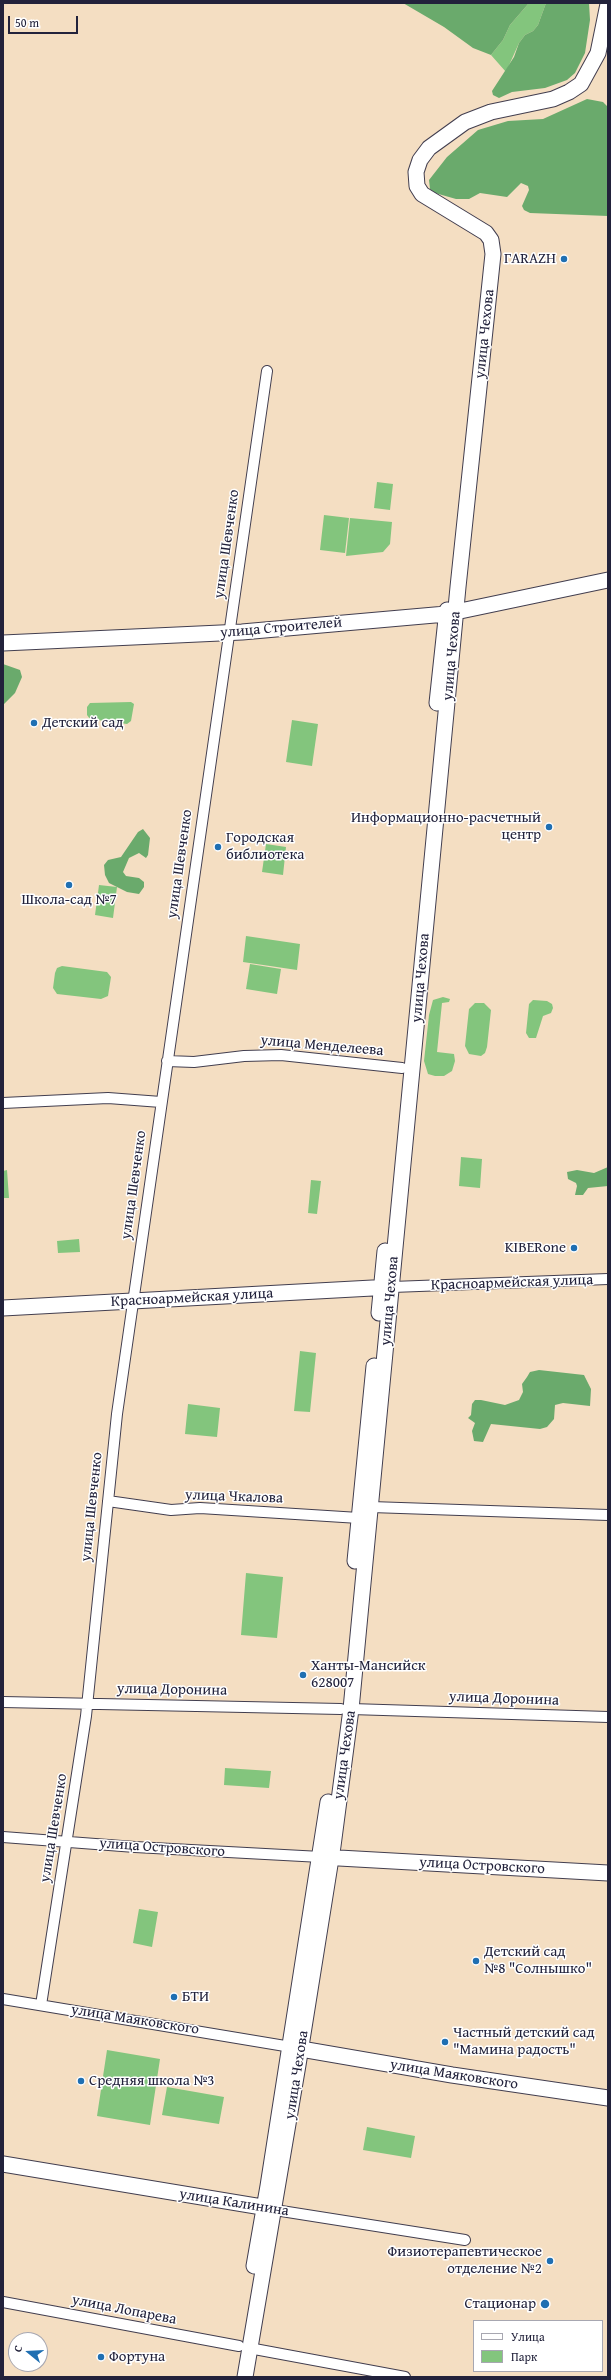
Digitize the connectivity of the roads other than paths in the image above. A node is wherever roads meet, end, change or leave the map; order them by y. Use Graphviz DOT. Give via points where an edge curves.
graph roads {
  1 [pos="608,4"];
  2 [pos="267,371"];
  3 [pos="608,580"];
  4 [pos="452,609"];
  5 [pos="230,628"];
  6 [pos="3,633"];
  7 [pos="3,642"];
  8 [pos="167,1061"];
  9 [pos="407,1068"];
  10 [pos="161,1102"];
  11 [pos="3,1103"];
  12 [pos="608,1280"];
  13 [pos="386,1288"];
  14 [pos="133,1302"];
  15 [pos="3,1308"];
  16 [pos="108,1502"];
  17 [pos="371,1507"];
  18 [pos="608,1515"];
  19 [pos="359,1518"];
  20 [pos="3,1702"];
  21 [pos="88,1703"];
  22 [pos="346,1709"];
  23 [pos="608,1717"];
  24 [pos="3,1837"];
  25 [pos="67,1842"];
  26 [pos="326,1857"];
  27 [pos="608,1873"];
  28 [pos="3,1999"];
  29 [pos="41,2005"];
  30 [pos="296,2048"];
  31 [pos="608,2098"];
  32 [pos="3,2164"];
  33 [pos="270,2209"];
  34 [pos="465,2240"];
  35 [pos="3,2302"];
  36 [pos="244,2347"];
  37 [pos="235,2377"];
  38 [pos="245,2377"];
  39 [pos="405,2377"];
  1 -- 4 [label="main road, улица Чехова" via="601,44 595,61 588,75 576,88 553,99 484,114 465,122 440,139 420,160 416,177 417,186 422,194 476,227 487,247 486,300"];
  2 -- 5 [label="street, улица Шевченко"];
  3 -- 4 [label="main road, улица Строителей"];
  4 -- 5 [label="main road, улица Строителей"];
  4 -- 9 [label="main road, улица Чехова"];
  5 -- 6 [label="main road, улица Строителей"];
  5 -- 7 [label="main road, улица Строителей"];
  5 -- 8 [label="street, улица Шевченко"];
  8 -- 9 [label="street, улица Менделеева" via="194,1062 281,1055"];
  8 -- 10 [label="street, улица Шевченко"];
  9 -- 13 [label="main road, улица Чехова"];
  10 -- 11 [label="street" via="108,1098"];
  10 -- 14 [label="street, улица Шевченко"];
  12 -- 13 [label="street, Красноармейская улица"];
  13 -- 14 [label="main road, Красноармейская улица"];
  13 -- 17 [label="main road, улица Чехова"];
  13 -- 19 [label="main road, улица Чехова"];
  14 -- 15 [label="main road, Красноармейская улица"];
  14 -- 16 [label="street, улица Шевченко"];
  16 -- 19 [label="street, улица Чкалова" via="171,1510 200,1508"];
  16 -- 21 [label="street, улица Шевченко"];
  17 -- 18 [label="street"];
  17 -- 19 [label="main road"];
  17 -- 22 [label="main road, улица Чехова"];
  19 -- 22 [label="main road, улица Чехова"];
  20 -- 21 [label="street, улица Доронина"];
  21 -- 22 [label="street, улица Доронина"];
  21 -- 25 [label="street, улица Шевченко"];
  22 -- 23 [label="street, улица Доронина"];
  22 -- 26 [label="main road, улица Чехова"];
  24 -- 25 [label="street, улица Островского"];
  25 -- 26 [label="street, улица Островского"];
  25 -- 29 [label="street, улица Шевченко"];
  26 -- 27 [label="main road, улица Островского"];
  26 -- 30 [label="main road, улица Чехова"];
  28 -- 29 [label="street, улица Маяковского"];
  29 -- 30 [label="street, улица Маяковского"];
  30 -- 31 [label="main road, улица Маяковского"];
  30 -- 33 [label="main road, улица Чехова"];
  32 -- 33 [label="main road, улица Калинина"];
  33 -- 34 [label="street, улица Калинина"];
  33 -- 36 [label="main road, улица Чехова"];
  35 -- 36 [label="street, улица Лопарева"];
  36 -- 37 [label="main road, улица Чехова"];
  36 -- 38 [label="main road, улица Чехова"];
  36 -- 39 [label="street, улица Лопарева"];
}
